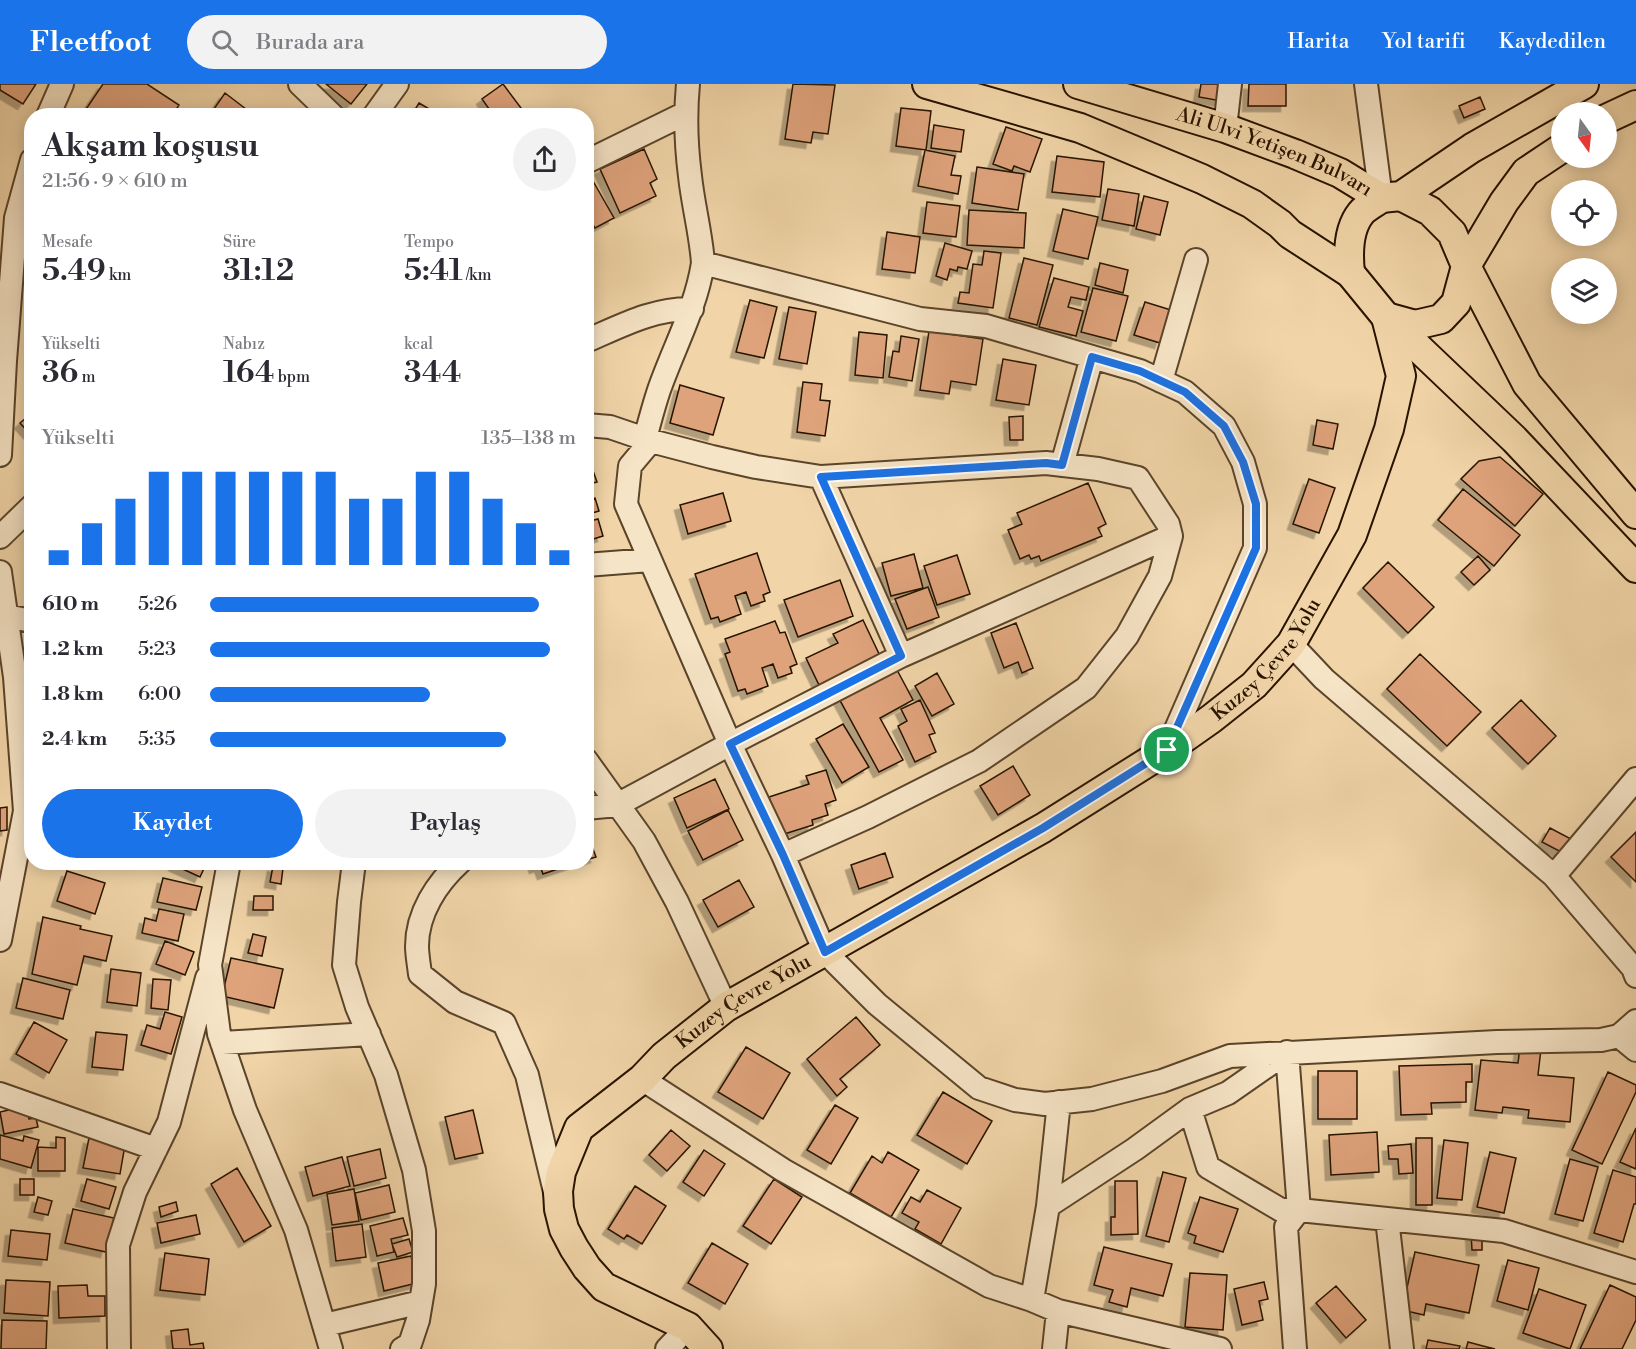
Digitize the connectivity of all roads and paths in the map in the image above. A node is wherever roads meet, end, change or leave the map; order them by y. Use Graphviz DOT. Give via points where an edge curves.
graph roads {
  1 [pos="62,84"];
  2 [pos="300,84"];
  3 [pos="688,84"];
  4 [pos="927,84"];
  5 [pos="1078,84"];
  6 [pos="1230,84"];
  7 [pos="1365,84"];
  8 [pos="1584,84"];
  9 [pos="392,87"];
  10 [pos="1636,105"];
  11 [pos="52,108"];
  12 [pos="325,108"];
  13 [pos="379,108"];
  14 [pos="686,113"];
  15 [pos="1617,114"];
  16 [pos="1225,128"];
  17 [pos="1551,155"];
  18 [pos="594,158"];
  19 [pos="24,189"];
  20 [pos="1391,197"];
  21 [pos="1196,260"];
  22 [pos="702,263"];
  23 [pos="1466,266"];
  24 [pos="1350,273"];
  25 [pos="692,309"];
  26 [pos="1386,317"];
  27 [pos="594,338"];
  28 [pos="1092,357"];
  29 [pos="1161,381"];
  30 [pos="1,424"];
  31 [pos="594,426"];
  32 [pos="651,441"];
  33 [pos="0,455"];
  34 [pos="1062,465"];
  35 [pos="821,477"];
  36 [pos="24,514"];
  37 [pos="1636,514"];
  38 [pos="1171,536"];
  39 [pos="0,537"];
  40 [pos="650,560"];
  41 [pos="594,564"];
  42 [pos="1636,568"];
  43 [pos="0,572"];
  44 [pos="6,616"];
  45 [pos="24,619"];
  46 [pos="1291,644"];
  47 [pos="901,656"];
  48 [pos="23,679"];
  49 [pos="9,730"];
  50 [pos="730,744"];
  51 [pos="1167,750"];
  52 [pos="594,772"];
  53 [pos="1636,779"];
  54 [pos="616,805"];
  55 [pos="24,806"];
  56 [pos="594,807"];
  57 [pos="24,816"];
  58 [pos="783,855"];
  59 [pos="228,870"];
  60 [pos="353,870"];
  61 [pos="451,870"];
  62 [pos="1554,876"];
  63 [pos="0,940"];
  64 [pos="825,952"];
  65 [pos="210,965"];
  66 [pos="1636,976"];
  67 [pos="726,1007"];
  68 [pos="369,1034"];
  69 [pos="1630,1035"];
  70 [pos="222,1043"];
  71 [pos="1287,1052"];
  72 [pos="642,1079"];
  73 [pos="0,1094"];
  74 [pos="1059,1102"];
  75 [pos="1190,1109"];
  76 [pos="156,1149"];
  77 [pos="1048,1206"];
  78 [pos="559,1209"];
  79 [pos="1299,1210"];
  80 [pos="1387,1219"];
  81 [pos="1636,1272"];
  82 [pos="1032,1299"];
  83 [pos="421,1302"];
  84 [pos="1058,1311"];
  85 [pos="325,1325"];
  86 [pos="688,1327"];
  87 [pos="408,1347"];
  88 [pos="119,1349"];
  89 [pos="331,1349"];
  90 [pos="667,1349"];
  91 [pos="708,1349"];
  92 [pos="1054,1349"];
  93 [pos="1220,1349"];
  94 [pos="1295,1349"];
  95 [pos="1402,1349"];
  1 -- 11 [label="street"];
  2 -- 12 [label="street"];
  3 -- 14 [label="street"];
  4 -- 24 [label="main road" via="1080,128 1202,179 1252,204"];
  5 -- 16 [label="main road, Ali Ulvi Yetişen Bulvarı"];
  6 -- 16 [label="street"];
  7 -- 20 [label="street"];
  8 -- 20 [label="main road"];
  9 -- 13 [label="street"];
  10 -- 15 [label="main road"];
  14 -- 18 [label="street"];
  14 -- 22 [label="street" via="686,142"];
  16 -- 20 [label="main road, Ali Ulvi Yetişen Bulvarı"];
  17 -- 23 [label="main road" via="1526,172"];
  19 -- 30 [label="street" via="16,218"];
  20 -- 23 [label="main road" via="1430,211 1452,234"];
  20 -- 24 [label="main road" via="1361,213 1347,253"];
  21 -- 29 [label="street"];
  22 -- 25 [label="street"];
  22 -- 28 [label="street" via="920,319 987,326"];
  23 -- 26 [label="main road" via="1456,303 1441,319 1415,325"];
  23 -- 37 [label="main road" via="1527,384"];
  24 -- 26 [label="main road"];
  25 -- 27 [label="street" via="653,313"];
  25 -- 32 [label="street" via="659,390 646,435"];
  26 -- 42 [label="main road" via="1514,439"];
  26 -- 46 [label="main road, Kuzey Çevre Yolu" via="1401,376 1389,429 1352,535"];
  28 -- 29 [label="street"];
  28 -- 34 [label="street"];
  29 -- 51 [label="street" via="1185,392 1224,426 1243,462 1256,504 1256,548"];
  30 -- 33 [label="street"];
  31 -- 32 [label="street" via="610,427"];
  32 -- 35 [label="street" via="756,467"];
  32 -- 40 [label="street" via="630,466 626,504"];
  34 -- 35 [label="street"];
  34 -- 38 [label="street" via="1138,478 1168,524"];
  35 -- 47 [label="street"];
  36 -- 39 [label="street"];
  38 -- 47 [label="street"];
  38 -- 58 [label="street" via="1160,576 1127,636 1086,687 980,761 868,818"];
  40 -- 41 [label="street"];
  40 -- 50 [label="street"];
  43 -- 44 [label="street"];
  44 -- 45 [label="street"];
  44 -- 48 [label="street"];
  46 -- 51 [label="main road, Kuzey Çevre Yolu" via="1254,685"];
  46 -- 62 [label="street" via="1324,680"];
  47 -- 50 [label="street"];
  48 -- 49 [label="street"];
  49 -- 55 [label="street"];
  50 -- 54 [label="street"];
  50 -- 58 [label="street"];
  51 -- 64 [label="main road, Kuzey Çevre Yolu" via="1043,828"];
  52 -- 54 [label="street"];
  53 -- 62 [label="street"];
  54 -- 56 [label="street"];
  54 -- 67 [label="street" via="644,841"];
  57 -- 63 [label="street"];
  58 -- 64 [label="street"];
  59 -- 65 [label="street"];
  60 -- 68 [label="street" via="344,965"];
  61 -- 78 [label="street" via="429,900 423,918 417,944 420,974 455,1002 504,1023 527,1075"];
  62 -- 66 [label="street"];
  64 -- 67 [label="main road, Kuzey Çevre Yolu"];
  64 -- 74 [label="street" via="877,1004 979,1088 1015,1100"];
  65 -- 70 [label="street"];
  65 -- 76 [label="street" via="168,1122"];
  67 -- 72 [label="main road, Kuzey Çevre Yolu" via="664,1056"];
  68 -- 70 [label="street"];
  68 -- 83 [label="street" via="386,1075 414,1170 424,1231"];
  69 -- 71 [label="street" via="1601,1040"];
  70 -- 85 [label="street" via="245,1110 296,1230"];
  71 -- 74 [label="street" via="1230,1056 1162,1081"];
  71 -- 75 [label="street" via="1228,1093"];
  71 -- 79 [label="street"];
  72 -- 78 [label="main road, Kuzey Çevre Yolu" via="579,1128 561,1172"];
  72 -- 82 [label="street" via="794,1176 989,1286"];
  73 -- 76 [label="street"];
  74 -- 77 [label="street"];
  75 -- 77 [label="street"];
  75 -- 79 [label="street" via="1208,1167 1281,1210"];
  76 -- 88 [label="street" via="135,1192 117,1245"];
  77 -- 82 [label="street"];
  78 -- 86 [label="main road, Kuzey Çevre Yolu" via="574,1248 604,1287"];
  79 -- 80 [label="street"];
  79 -- 94 [label="street" via="1286,1227"];
  80 -- 81 [label="street" via="1504,1231"];
  80 -- 95 [label="street"];
  82 -- 84 [label="street"];
  83 -- 85 [label="street"];
  83 -- 87 [label="street"];
  84 -- 92 [label="street"];
  84 -- 93 [label="street"];
  85 -- 89 [label="street"];
  86 -- 90 [label="street"];
  86 -- 91 [label="main road, Kuzey Çevre Yolu"];
}
